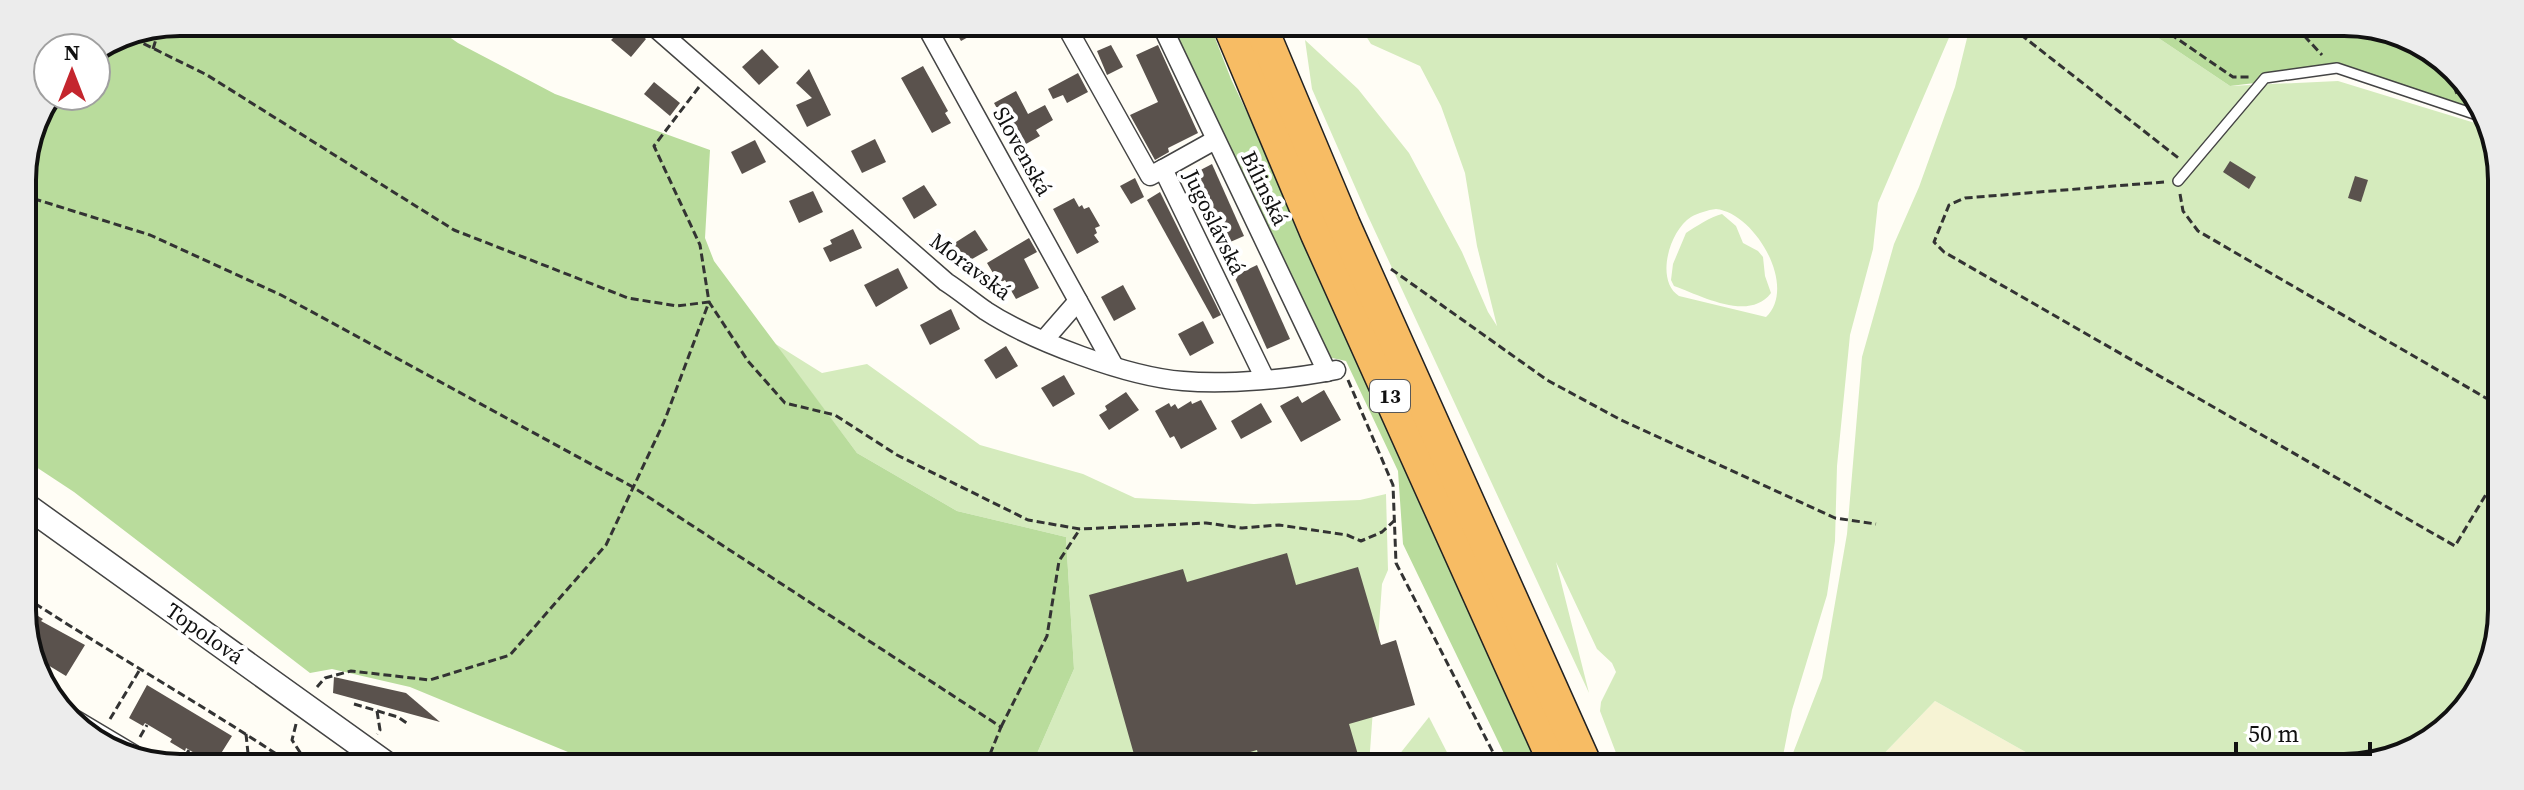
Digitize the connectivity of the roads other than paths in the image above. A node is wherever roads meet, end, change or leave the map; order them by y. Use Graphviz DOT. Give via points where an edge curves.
graph roads {
  1 [pos="665,36"];
  2 [pos="932,36"];
  3 [pos="1072,36"];
  4 [pos="1167,36"];
  5 [pos="1228,36"];
  6 [pos="1233,36"];
  7 [pos="1265,36"];
  8 [pos="1242,59"];
  9 [pos="2472,114"];
  10 [pos="1215,140"];
  11 [pos="1163,169"];
  12 [pos="2178,181"];
  13 [pos="1078,301"];
  14 [pos="1044,340"];
  15 [pos="1114,366"];
  16 [pos="1332,371"];
  17 [pos="1265,379"];
  18 [pos="36,513"];
  19 [pos="373,754"];
  20 [pos="1551,754"];
  21 [pos="1581,754"];
  1 -- 14 [label="street, Moravská" via="946,282 988,312"];
  2 -- 13 [label="street, Slovenská"];
  3 -- 11 [label="street, Jugoslávská" via="1150,176"];
  4 -- 10 [label="street, Bílinská"];
  5 -- 8 [label="lane"];
  6 -- 8 [label="highway, 13"];
  7 -- 21 [label="highway, 13"];
  8 -- 20 [label="highway, 13"];
  9 -- 12 [label="lane" via="2337,68 2265,78"];
  10 -- 11 [label="street"];
  10 -- 16 [label="street, Bílinská"];
  11 -- 17 [label="street, Jugoslávská"];
  13 -- 14 [label="street"];
  13 -- 15 [label="street, Slovenská"];
  14 -- 15 [label="street, Moravská"];
  15 -- 17 [label="street, Moravská" via="1183,381"];
  16 -- 17 [label="street, Moravská"];
  18 -- 19 [label="street, Topolová"];
}
